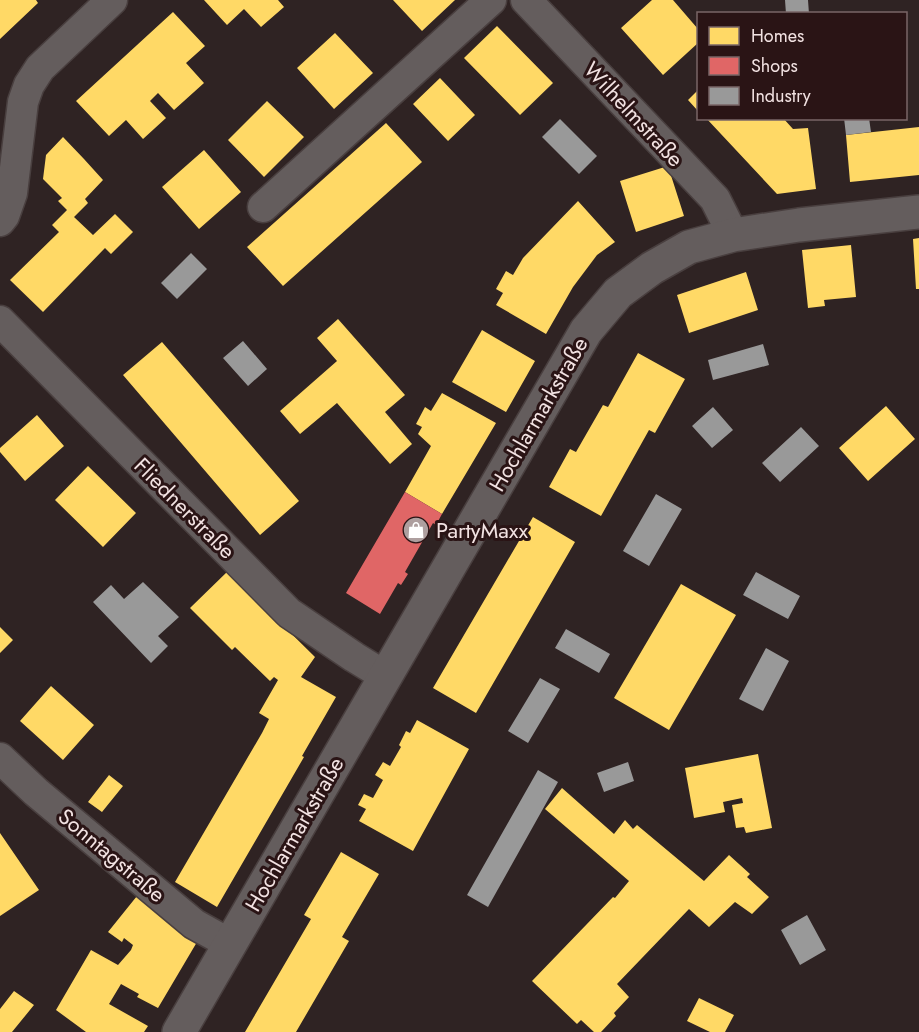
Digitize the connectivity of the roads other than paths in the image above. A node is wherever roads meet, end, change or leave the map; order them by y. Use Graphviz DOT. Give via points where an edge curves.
graph roads {
  1 [pos="112,0"];
  2 [pos="491,0"];
  3 [pos="526,0"];
  4 [pos="263,207"];
  5 [pos="919,212"];
  6 [pos="0,221"];
  7 [pos="733,235"];
  8 [pos="0,321"];
  9 [pos="385,676"];
  10 [pos="0,758"];
  11 [pos="230,944"];
  12 [pos="179,1032"];
  1 -- 6 [label="street" via="40,68 29,85 23,102 12,193"];
  2 -- 4 [label="street"];
  3 -- 7 [label="street, Wilhelmstraße" via="715,200"];
  5 -- 7 [label="street, Hochlarmarkstraße"];
  7 -- 9 [label="street, Hochlarmarkstraße" via="689,247 652,268 618,293 586,331"];
  8 -- 9 [label="street, Fliednerstraße" via="289,613"];
  9 -- 11 [label="street, Hochlarmarkstraße"];
  10 -- 11 [label="street, Sonntagstraße" via="194,924"];
  11 -- 12 [label="street, Hochlarmarkstraße"];
}
